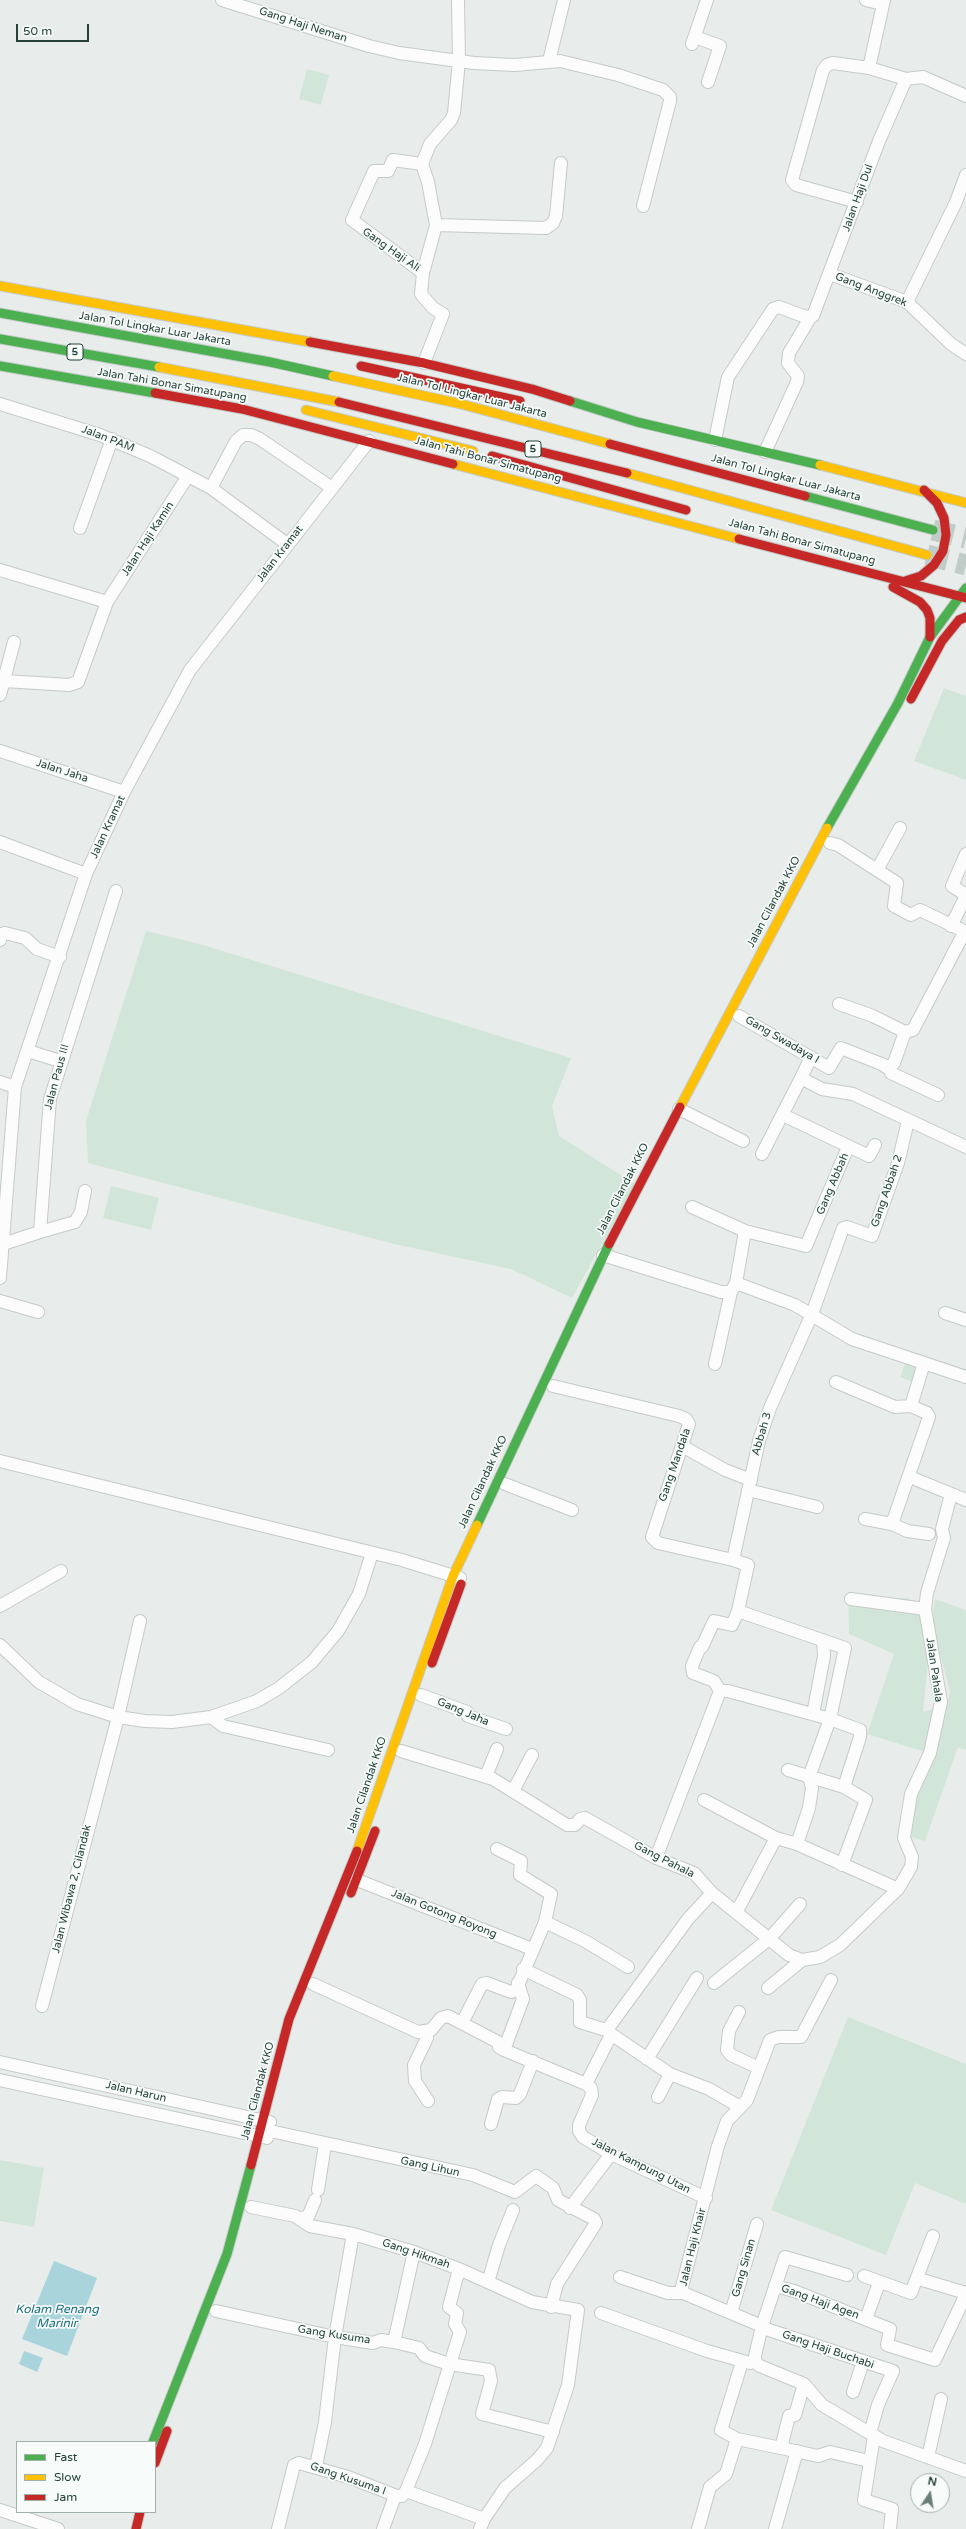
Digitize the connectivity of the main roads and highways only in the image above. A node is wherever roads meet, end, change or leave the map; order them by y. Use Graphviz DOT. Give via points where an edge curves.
graph roads {
  1 [pos="0,286"];
  2 [pos="0,313"];
  3 [pos="52,323"];
  4 [pos="174,334"];
  5 [pos="0,339"];
  6 [pos="16,342"];
  7 [pos="350,363"];
  8 [pos="0,366"];
  9 [pos="186,382"];
  10 [pos="533,404"];
  11 [pos="299,409"];
  12 [pos="579,414"];
  13 [pos="660,428"];
  14 [pos="473,451"];
  15 [pos="492,456"];
  16 [pos="924,490"];
  17 [pos="966,503"];
  18 [pos="933,530"];
  19 [pos="712,531"];
  20 [pos="927,554"];
  21 [pos="863,571"];
  22 [pos="905,581"];
  23 [pos="964,594"];
  24 [pos="966,617"];
  25 [pos="930,637"];
  26 [pos="897,724"];
  27 [pos="858,794"];
  28 [pos="838,808"];
  29 [pos="846,813"];
  30 [pos="826,839"];
  31 [pos="817,857"];
  32 [pos="754,988"];
  33 [pos="741,1012"];
  34 [pos="683,1111"];
  35 [pos="628,1228"];
  36 [pos="619,1247"];
  37 [pos="608,1263"];
  38 [pos="562,1343"];
  39 [pos="571,1347"];
  40 [pos="458,1577"];
  41 [pos="384,1803"];
  42 [pos="380,1818"];
  43 [pos="348,1901"];
  44 [pos="339,1922"];
  45 [pos="266,2130"];
  46 [pos="264,2153"];
  47 [pos="250,2210"];
  48 [pos="153,2441"];
  49 [pos="156,2460"];
  50 [pos="140,2513"];
  51 [pos="136,2529"];
  1 -- 13 [label="main road" via="424,363 532,389"];
  2 -- 3 [label="main road, Jalan Tol Lingkar Luar Jakarta / 5"];
  3 -- 4 [label="main road" via="84,322"];
  3 -- 18 [label="main road, Jalan Tol Lingkar Luar Jakarta / 5" via="277,364 461,404"];
  5 -- 6 [label="main road, 5"];
  6 -- 9 [label="main road" via="45,355"];
  6 -- 20 [label="main road, 5" via="237,381 382,411 654,480"];
  7 -- 10 [label="main road"];
  8 -- 19 [label="main road, Jalan Tahi Bonar Simatupang" via="242,409"];
  11 -- 14 [label="main road"];
  12 -- 13 [label="main road"];
  13 -- 16 [label="main road"];
  15 -- 19 [label="main road" via="682,508 691,512"];
  16 -- 17 [label="main road"];
  16 -- 22 [label="main road" via="937,503 944,518 946,535 943,551 934,565 921,576"];
  19 -- 21 [label="main road, Jalan Tahi Bonar Simatupang"];
  21 -- 22 [label="main road, Jalan Tahi Bonar Simatupang"];
  21 -- 25 [label="main road" via="920,602 930,618"];
  22 -- 23 [label="main road, Jalan Tahi Bonar Simatupang"];
  23 -- 25 [label="main road, Jalan Cilandak KKO"];
  24 -- 26 [label="main road" via="959,620 942,641"];
  25 -- 28 [label="main road, Jalan Cilandak KKO" via="890,717"];
  27 -- 29 [label="main road, Jalan Cilandak KKO"];
  28 -- 29 [label="main road"];
  28 -- 30 [label="main road, Jalan Cilandak KKO"];
  29 -- 30 [label="main road, Jalan Cilandak KKO"];
  30 -- 31 [label="main road, Jalan Cilandak KKO"];
  31 -- 32 [label="main road, Jalan Cilandak KKO"];
  31 -- 34 [label="main road, Jalan Cilandak KKO"];
  33 -- 34 [label="main road, Jalan Cilandak KKO"];
  34 -- 35 [label="main road, Jalan Cilandak KKO"];
  34 -- 37 [label="main road, Jalan Cilandak KKO"];
  36 -- 37 [label="main road, Jalan Cilandak KKO"];
  37 -- 38 [label="main road, Jalan Cilandak KKO"];
  37 -- 39 [label="main road, Jalan Cilandak KKO"];
  38 -- 39 [label="main road"];
  38 -- 40 [label="main road, Jalan Cilandak KKO"];
  39 -- 40 [label="main road, Jalan Cilandak KKO"];
  40 -- 41 [label="main road, Jalan Cilandak KKO"];
  40 -- 45 [label="main road, Jalan Cilandak KKO" via="362,1838 289,2018"];
  42 -- 43 [label="main road, Jalan Cilandak KKO"];
  44 -- 45 [label="main road, Jalan Cilandak KKO" via="300,2015"];
  45 -- 46 [label="main road, Jalan Cilandak KKO"];
  45 -- 48 [label="main road, Jalan Cilandak KKO" via="227,2254"];
  47 -- 49 [label="main road" via="216,2311"];
  50 -- 51 [label="main road"];
}
